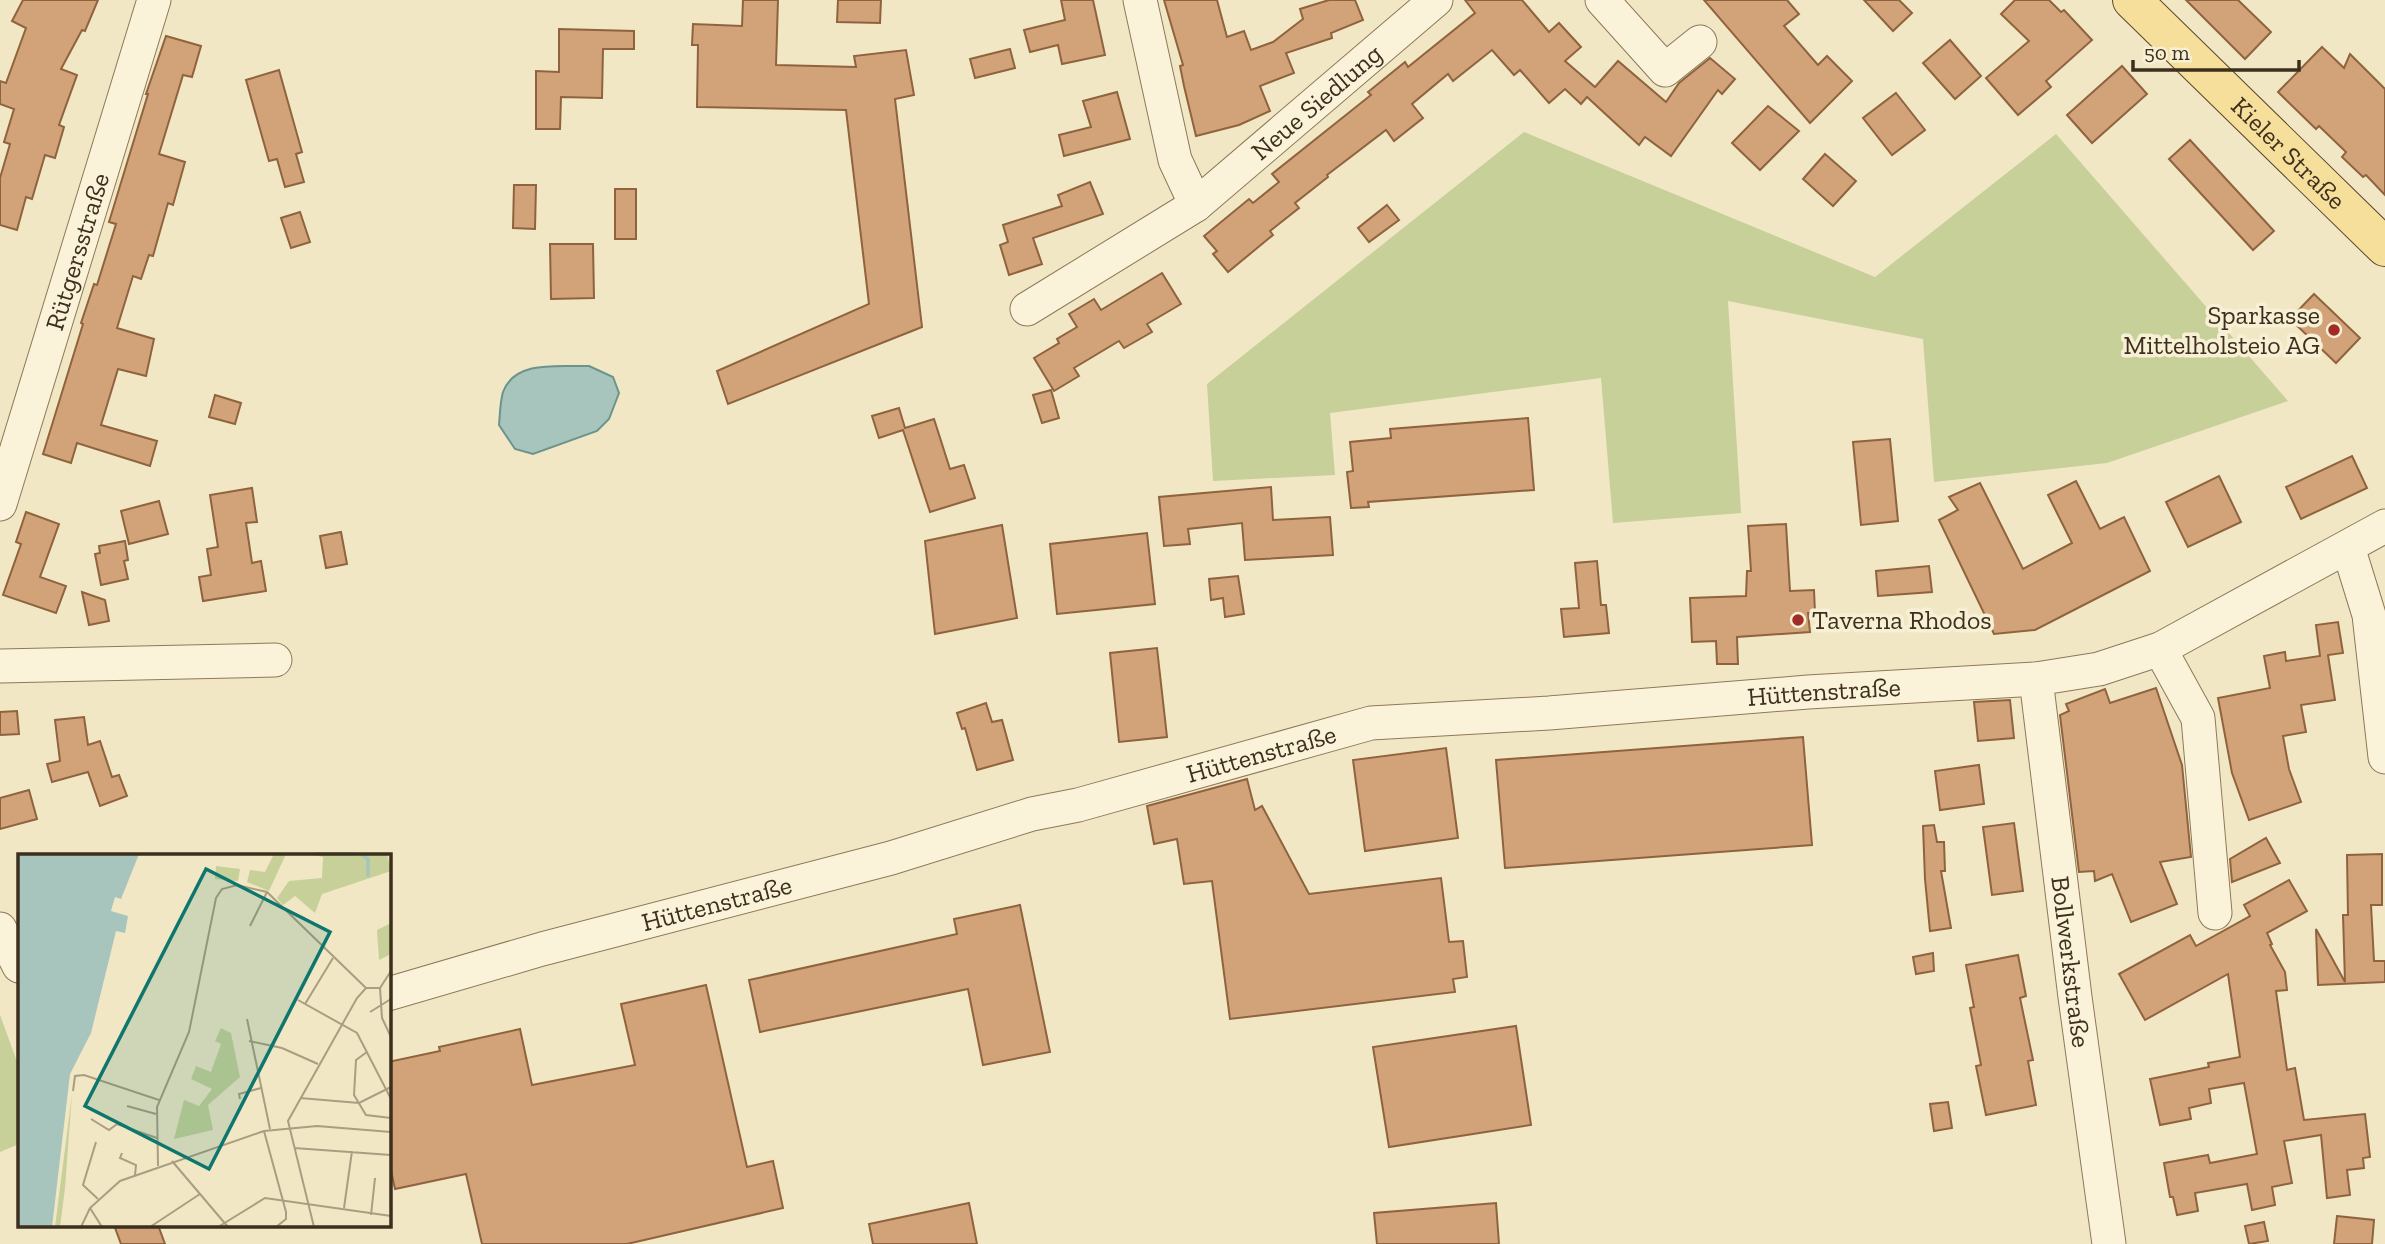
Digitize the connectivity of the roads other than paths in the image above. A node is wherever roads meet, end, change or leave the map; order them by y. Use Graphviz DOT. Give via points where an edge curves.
graph roads {
  1 [pos="154,0"];
  2 [pos="1140,0"];
  3 [pos="1436,0"];
  4 [pos="1602,0"];
  5 [pos="2132,0"];
  6 [pos="1699,42"];
  7 [pos="1196,205"];
  8 [pos="2385,247"];
  9 [pos="1027,309"];
  10 [pos="0,504"];
  11 [pos="2385,526"];
  12 [pos="2348,547"];
  13 [pos="2160,649"];
  14 [pos="275,660"];
  15 [pos="0,667"];
  16 [pos="2036,678"];
  17 [pos="2385,757"];
  18 [pos="2215,913"];
  19 [pos="0,929"];
  20 [pos="18,964"];
  21 [pos="390,993"];
  22 [pos="2109,1244"];
  1 -- 10 [label="street, Rütgersstraße"];
  2 -- 7 [label="street" via="1175,160"];
  3 -- 7 [label="street, Neue Siedlung"];
  4 -- 6 [label="street" via="1665,70"];
  5 -- 8 [label="main road, Kieler Straße"];
  7 -- 9 [label="street, Neue Siedlung"];
  11 -- 12 [label="street, Hüttenstraße"];
  12 -- 13 [label="street, Hüttenstraße"];
  12 -- 17 [label="street" via="2369,615"];
  13 -- 16 [label="street, Hüttenstraße" via="2099,669"];
  13 -- 18 [label="street" via="2198,718"];
  14 -- 15 [label="street"];
  16 -- 21 [label="street, Hüttenstraße" via="1371,723"];
  16 -- 22 [label="street, Bollwerkstraße"];
  19 -- 20 [label="street"];
}
